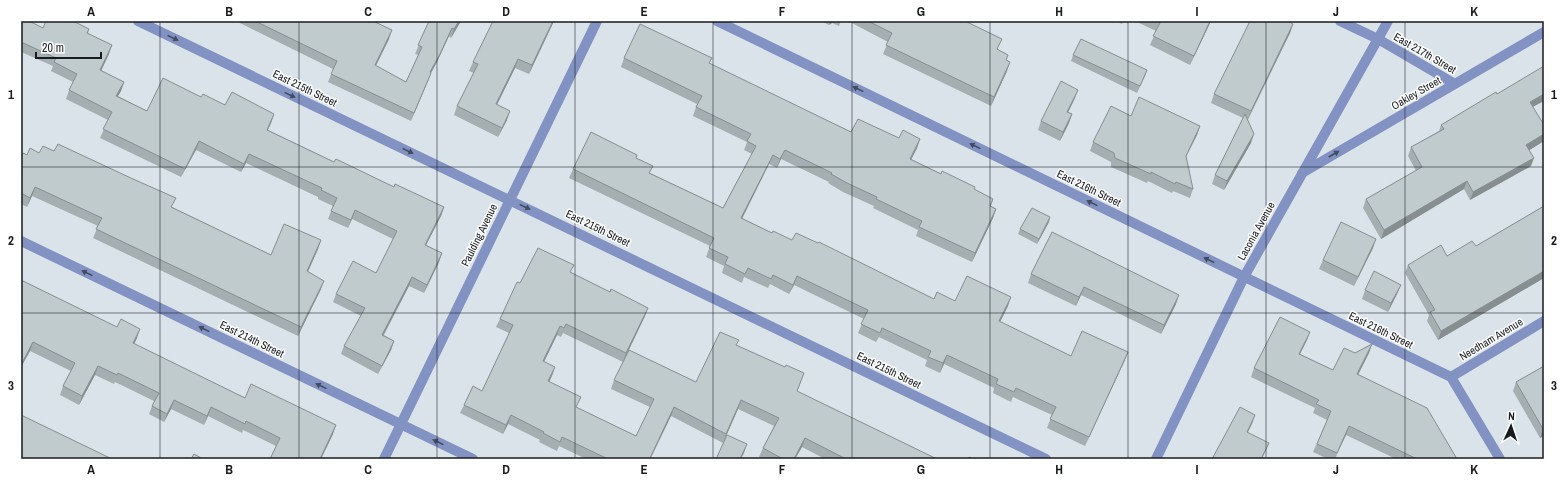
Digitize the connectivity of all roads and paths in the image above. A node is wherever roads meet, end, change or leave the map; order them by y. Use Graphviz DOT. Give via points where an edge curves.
graph roads {
  1 [pos="138,21"];
  2 [pos="596,21"];
  3 [pos="717,21"];
  4 [pos="1340,21"];
  5 [pos="1388,21"];
  6 [pos="1544,32"];
  7 [pos="1378,39"];
  8 [pos="1455,84"];
  9 [pos="1301,174"];
  10 [pos="510,199"];
  11 [pos="21,241"];
  12 [pos="1244,276"];
  13 [pos="1544,321"];
  14 [pos="1450,377"];
  15 [pos="401,424"];
  16 [pos="384,459"];
  17 [pos="473,459"];
  18 [pos="1046,459"];
  19 [pos="1156,459"];
  20 [pos="1500,459"];
  1 -- 10 [label="street, East 215th Street, one-way"];
  2 -- 10 [label="street, Paulding Avenue"];
  12 -- 3 [label="street, East 216th Street, one-way"];
  4 -- 7 [label="street, East 217th Street"];
  5 -- 7 [label="street, Laconia Avenue"];
  6 -- 8 [label="street, Oakley Street"];
  7 -- 8 [label="street, East 217th Street"];
  7 -- 9 [label="street, Laconia Avenue"];
  9 -- 8 [label="street, Oakley Street, one-way"];
  9 -- 12 [label="street, Laconia Avenue"];
  10 -- 15 [label="street, Paulding Avenue"];
  10 -- 18 [label="street, East 215th Street, one-way"];
  15 -- 11 [label="street, East 214th Street, one-way"];
  12 -- 14 [label="street, East 216th Street"];
  12 -- 19 [label="street, Laconia Avenue"];
  13 -- 14 [label="street, Needham Avenue"];
  14 -- 20 [label="street"];
  15 -- 16 [label="street, Paulding Avenue"];
  17 -- 15 [label="street, East 214th Street, one-way"];
}
